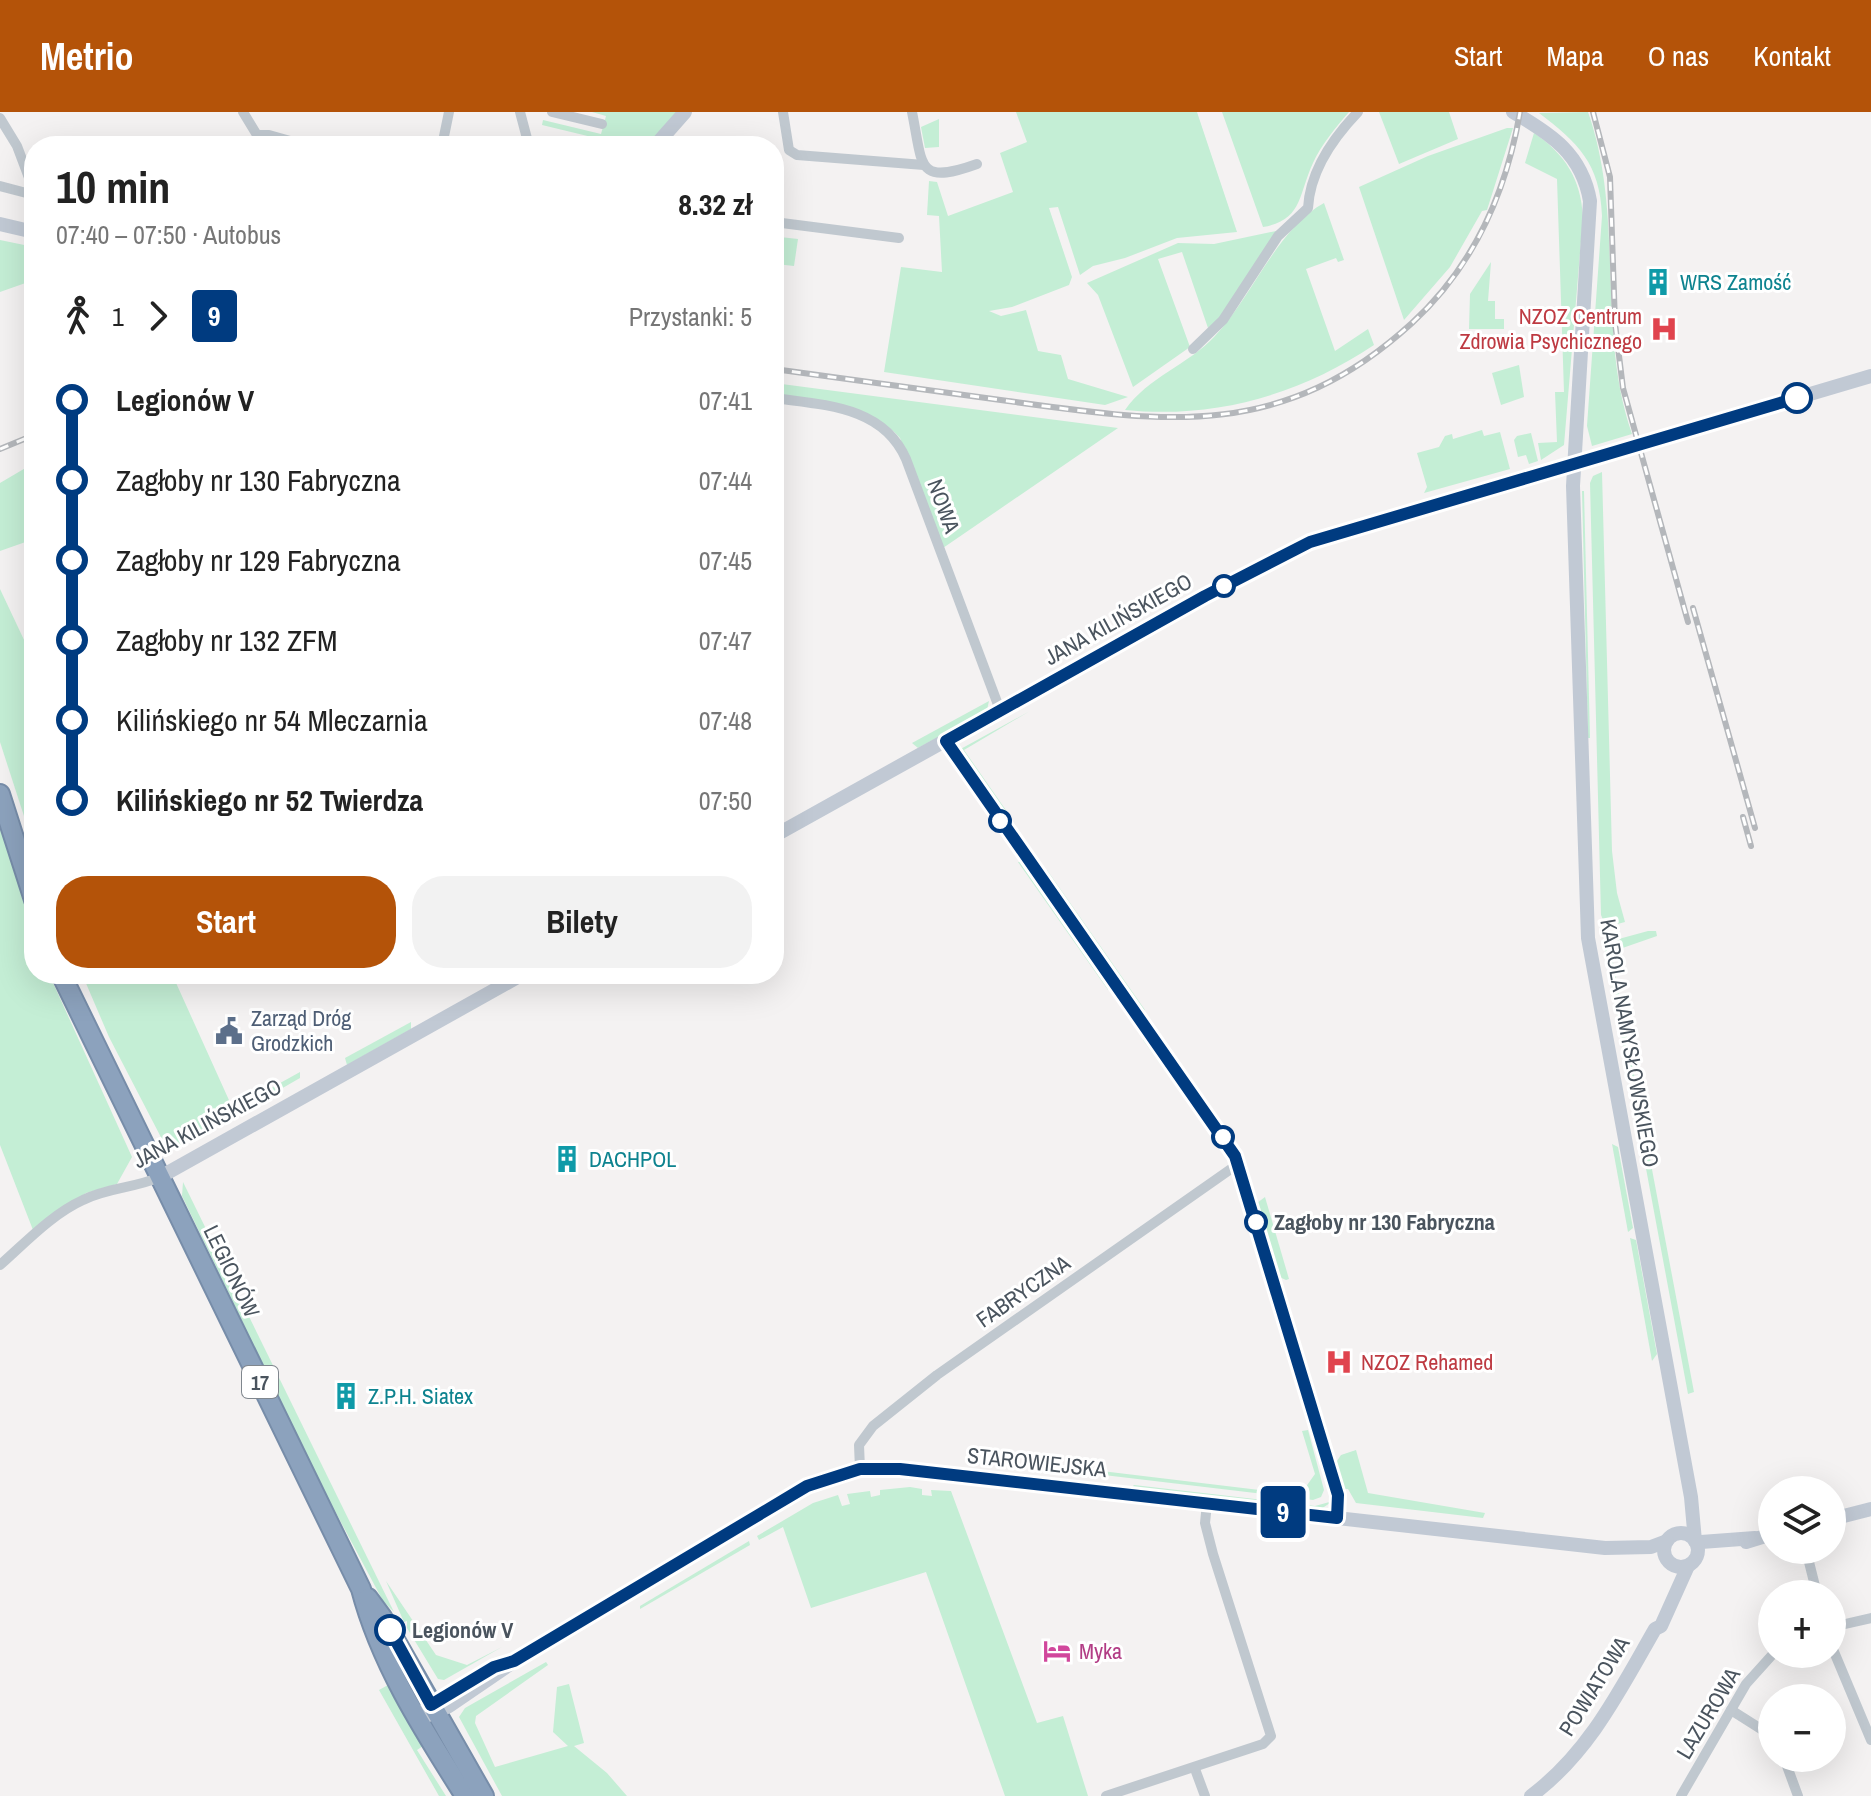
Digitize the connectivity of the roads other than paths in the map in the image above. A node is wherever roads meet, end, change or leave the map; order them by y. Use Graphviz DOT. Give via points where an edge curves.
graph roads {
  1 [pos="243,112"];
  2 [pos="449,112"];
  3 [pos="520,112"];
  4 [pos="552,112"];
  5 [pos="685,112"];
  6 [pos="783,112"];
  7 [pos="912,112"];
  8 [pos="1358,112"];
  9 [pos="1513,112"];
  10 [pos="0,118"];
  11 [pos="602,124"];
  12 [pos="254,136"];
  13 [pos="444,136"];
  14 [pos="526,136"];
  15 [pos="664,136"];
  16 [pos="788,147"];
  17 [pos="784,148"];
  18 [pos="977,164"];
  19 [pos="24,165"];
  20 [pos="924,165"];
  21 [pos="0,186"];
  22 [pos="24,191"];
  23 [pos="784,223"];
  24 [pos="0,224"];
  25 [pos="24,230"];
  26 [pos="899,238"];
  27 [pos="1193,349"];
  28 [pos="1871,376"];
  29 [pos="784,400"];
  30 [pos="1573,465"];
  31 [pos="1000,710"];
  32 [pos="946,741"];
  33 [pos="0,794"];
  34 [pos="784,830"];
  35 [pos="24,869"];
  36 [pos="66,984"];
  37 [pos="505,984"];
  38 [pos="1238,1164"];
  39 [pos="160,1177"];
  40 [pos="0,1265"];
  41 [pos="860,1469"];
  42 [pos="1686,1480"];
  43 [pos="1207,1503"];
  44 [pos="1871,1509"];
  45 [pos="1846,1515"];
  46 [pos="1337,1518"];
  47 [pos="1758,1537"];
  48 [pos="1671,1538"];
  49 [pos="1605,1548"];
  50 [pos="1694,1554"];
  51 [pos="1668,1560"];
  52 [pos="361,1589"];
  53 [pos="1871,1618"];
  54 [pos="1846,1624"];
  55 [pos="1655,1629"];
  56 [pos="1759,1668"];
  57 [pos="1841,1668"];
  58 [pos="434,1709"];
  59 [pos="1731,1710"];
  60 [pos="416,1718"];
  61 [pos="1758,1727"];
  62 [pos="1871,1740"];
  63 [pos="1195,1769"];
  64 [pos="1789,1772"];
  65 [pos="465,1796"];
  66 [pos="484,1796"];
  67 [pos="1106,1796"];
  68 [pos="1205,1796"];
  69 [pos="1531,1796"];
  70 [pos="1681,1796"];
  71 [pos="1798,1796"];
  1 -- 12 [label="street"];
  2 -- 13 [label="street"];
  3 -- 14 [label="street"];
  4 -- 11 [label="street"];
  5 -- 15 [label="street"];
  6 -- 16 [label="street"];
  7 -- 20 [label="street"];
  8 -- 27 [label="street" via="1322,161 1308,208 1278,236 1230,312"];
  9 -- 30 [label="street, KAROLA NAMYSŁOWSKIEGO" via="1566,148 1589,195"];
  10 -- 19 [label="street"];
  16 -- 17 [label="street"];
  16 -- 20 [label="street" via="803,157"];
  18 -- 20 [label="street" via="943,175"];
  21 -- 22 [label="street"];
  23 -- 26 [label="street"];
  24 -- 25 [label="street"];
  28 -- 30 [label="street, JANA KILIŃSKIEGO"];
  29 -- 31 [label="street, NOWA" via="844,410 892,433"];
  30 -- 31 [label="street, JANA KILIŃSKIEGO" via="1310,542"];
  30 -- 42 [label="street, KAROLA NAMYSŁOWSKIEGO" via="1589,948"];
  31 -- 32 [label="street, JANA KILIŃSKIEGO"];
  32 -- 34 [label="street, JANA KILIŃSKIEGO"];
  32 -- 38 [label="street"];
  33 -- 35 [label="highway"];
  36 -- 39 [label="highway, LEGIONÓW / 17"];
  37 -- 39 [label="street, JANA KILIŃSKIEGO"];
  38 -- 41 [label="street, FABRYCZNA" via="937,1375 873,1426 859,1445"];
  38 -- 46 [label="street" via="1338,1495"];
  39 -- 40 [label="street, JANA KILIŃSKIEGO" via="84,1199"];
  39 -- 52 [label="highway, LEGIONÓW / 17"];
  41 -- 43 [label="street, STAROWIEJSKA"];
  41 -- 58 [label="street, STAROWIEJSKA" via="807,1486 514,1661 494,1667"];
  42 -- 48 [label="street, KAROLA NAMYSŁOWSKIEGO" via="1681,1518"];
  42 -- 50 [label="street, KAROLA NAMYSŁOWSKIEGO"];
  43 -- 46 [label="street, STAROWIEJSKA"];
  43 -- 63 [label="street" via="1213,1554 1272,1728 1263,1744"];
  44 -- 45 [label="street"];
  46 -- 49 [label="street, STAROWIEJSKA"];
  47 -- 50 [label="street"];
  48 -- 49 [label="street, STAROWIEJSKA" via="1651,1547"];
  48 -- 50 [label="street" via="1688,1535"];
  48 -- 51 [label="street, POWIATOWA"];
  49 -- 51 [label="street, STAROWIEJSKA"];
  50 -- 51 [label="street, STAROWIEJSKA" via="1678,1567"];
  50 -- 55 [label="street, POWIATOWA"];
  51 -- 55 [label="street, POWIATOWA" via="1671,1577"];
  52 -- 58 [label="highway, LEGIONÓW / 17"];
  52 -- 60 [label="highway, LEGIONÓW / 17" via="370,1623"];
  53 -- 54 [label="street"];
  55 -- 69 [label="street, POWIATOWA" via="1596,1730"];
  56 -- 59 [label="street, LAZUROWA"];
  57 -- 62 [label="street"];
  58 -- 60 [label="street, STAROWIEJSKA"];
  58 -- 66 [label="highway, LEGIONÓW / 17"];
  59 -- 61 [label="street"];
  59 -- 70 [label="street, LAZUROWA"];
  60 -- 65 [label="highway, LEGIONÓW / 17"];
  63 -- 67 [label="street"];
  63 -- 68 [label="street"];
  64 -- 71 [label="street"];
}
